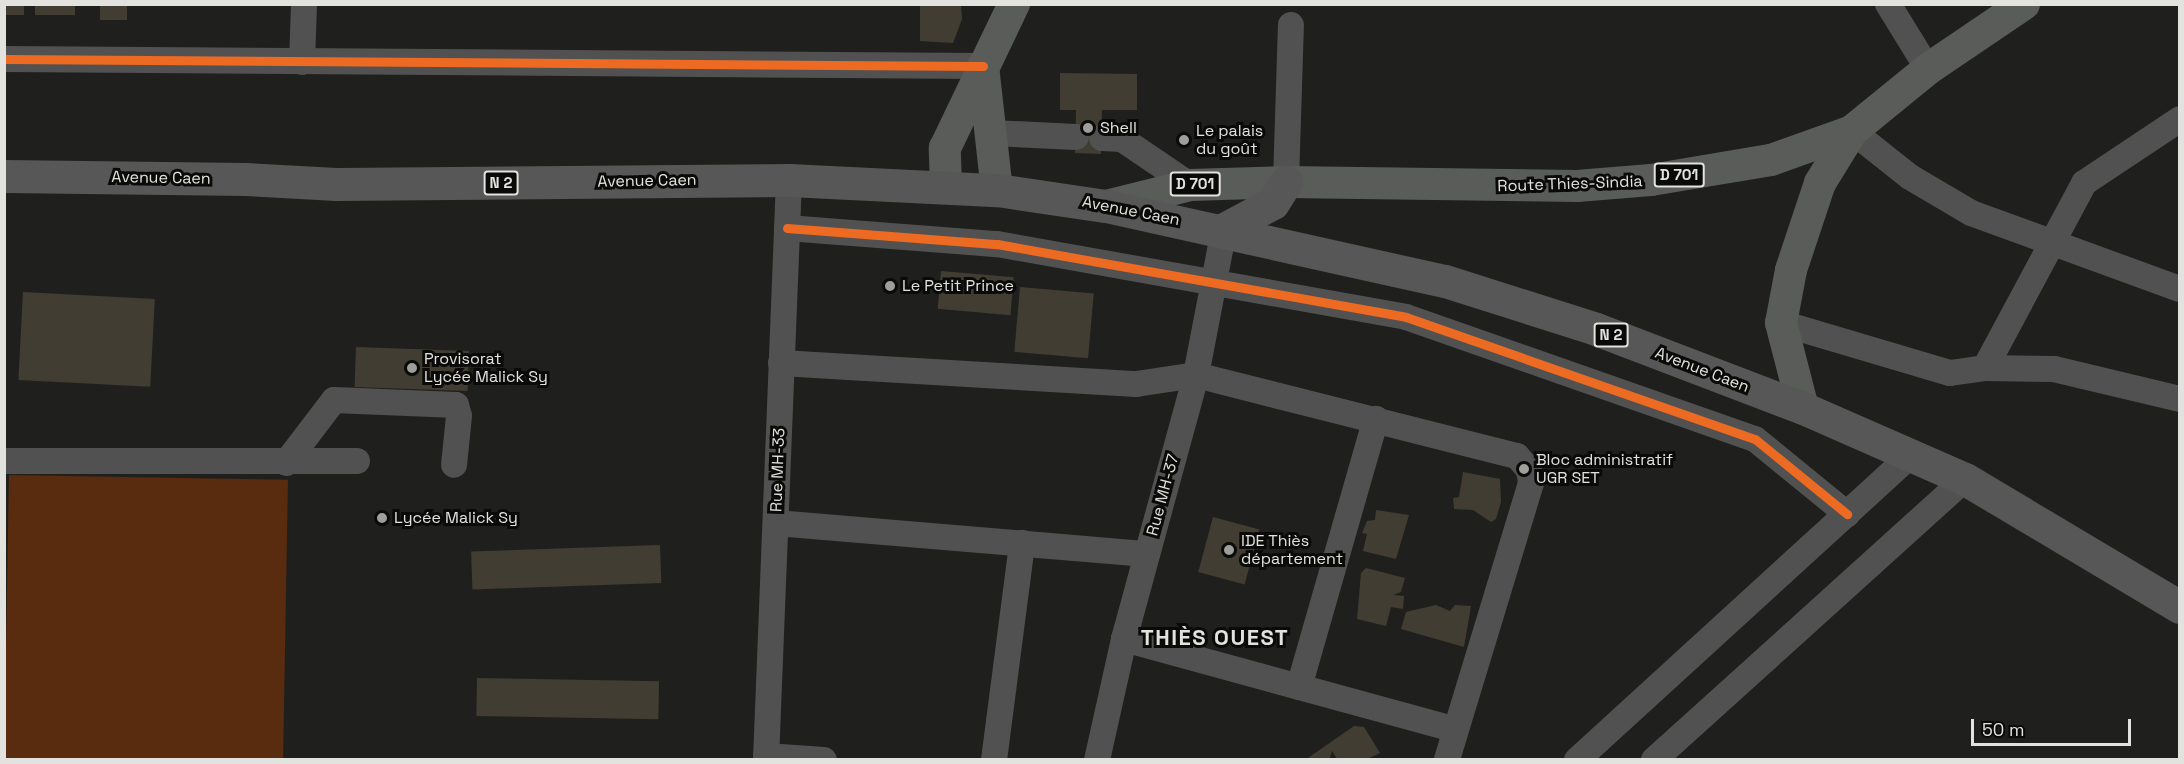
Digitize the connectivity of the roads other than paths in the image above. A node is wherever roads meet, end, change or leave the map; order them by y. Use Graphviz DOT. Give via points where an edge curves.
graph roads {
  1 [pos="304,4"];
  2 [pos="1014,4"];
  3 [pos="1888,4"];
  4 [pos="2024,4"];
  5 [pos="1291,25"];
  6 [pos="4,59"];
  7 [pos="302,62"];
  8 [pos="983,66"];
  9 [pos="1928,69"];
  10 [pos="1852,131"];
  11 [pos="2175,131"];
  12 [pos="992,134"];
  13 [pos="1076,137"];
  14 [pos="1102,138"];
  15 [pos="4,176"];
  16 [pos="789,180"];
  17 [pos="1286,182"];
  18 [pos="1190,185"];
  19 [pos="946,186"];
  20 [pos="997,190"];
  21 [pos="1106,206"];
  22 [pos="787,228"];
  23 [pos="1224,230"];
  24 [pos="2051,242"];
  25 [pos="1214,283"];
  26 [pos="2176,283"];
  27 [pos="1781,323"];
  28 [pos="781,363"];
  29 [pos="1985,368"];
  30 [pos="1196,375"];
  31 [pos="2180,399"];
  32 [pos="1803,408"];
  33 [pos="1376,419"];
  34 [pos="1911,454"];
  35 [pos="4,461"];
  36 [pos="357,461"];
  37 [pos="286,463"];
  38 [pos="454,465"];
  39 [pos="1965,479"];
  40 [pos="1847,514"];
  41 [pos="776,523"];
  42 [pos="1022,543"];
  43 [pos="1148,554"];
  44 [pos="2180,606"];
  45 [pos="1124,639"];
  46 [pos="1299,687"];
  47 [pos="1454,729"];
  48 [pos="766,758"];
  49 [pos="824,759"];
  50 [pos="994,759"];
  51 [pos="1096,759"];
  52 [pos="1447,759"];
  53 [pos="1577,759"];
  54 [pos="1654,759"];
  1 -- 7 [label="street"];
  2 -- 8 [label="main road"];
  3 -- 9 [label="street"];
  4 -- 9 [label="main road, Route Thies-Sindia / D 701"];
  5 -- 17 [label="street"];
  6 -- 7 [label="street"];
  7 -- 8 [label="street"];
  8 -- 12 [label="main road"];
  8 -- 19 [label="main road" via="945,148"];
  9 -- 10 [label="main road, Route Thies-Sindia / D 701"];
  10 -- 17 [label="main road, Route Thies-Sindia / D 701" via="1771,160 1651,180 1503,187"];
  10 -- 24 [label="street" via="1910,177 1971,213"];
  10 -- 27 [label="main road" via="1820,183 1802,227"];
  11 -- 24 [label="street" via="2084,183"];
  12 -- 13 [label="street"];
  12 -- 20 [label="main road"];
  14 -- 18 [label="street" via="1122,139"];
  15 -- 16 [label="highway, Avenue Caen / N 2" via="336,184"];
  16 -- 19 [label="highway, Avenue Caen / N 2"];
  16 -- 22 [label="street, Rue MH-33"];
  17 -- 18 [label="main road, Route Thies-Sindia / D 701"];
  17 -- 23 [label="highway" via="1272,203"];
  18 -- 21 [label="main road, Route Thies-Sindia / D 701"];
  19 -- 20 [label="highway, Avenue Caen / N 2"];
  20 -- 21 [label="highway, Avenue Caen / N 2"];
  21 -- 23 [label="highway, Avenue Caen / N 2"];
  22 -- 25 [label="street" via="997,244"];
  22 -- 28 [label="street, Rue MH-33"];
  23 -- 25 [label="street, Rue MH-37"];
  23 -- 32 [label="highway, Avenue Caen / N 2" via="1446,281 1596,330"];
  24 -- 26 [label="street"];
  24 -- 29 [label="street"];
  25 -- 30 [label="street, Rue MH-37"];
  25 -- 40 [label="street" via="1406,317 1755,439"];
  27 -- 29 [label="street" via="1941,371"];
  27 -- 32 [label="main road"];
  28 -- 30 [label="street" via="1136,384"];
  28 -- 41 [label="street, Rue MH-33"];
  29 -- 31 [label="street" via="2054,369"];
  30 -- 33 [label="street"];
  30 -- 43 [label="street, Rue MH-37"];
  32 -- 34 [label="highway, Avenue Caen / N 2"];
  33 -- 46 [label="street"];
  33 -- 47 [label="street" via="1511,453 1522,460 1531,477"];
  34 -- 39 [label="highway, Avenue Caen / N 2"];
  34 -- 40 [label="street"];
  35 -- 37 [label="street"];
  36 -- 37 [label="street"];
  37 -- 38 [label="street" via="334,400 456,405 459,416"];
  39 -- 44 [label="highway, Avenue Caen / N 2"];
  39 -- 54 [label="street"];
  40 -- 53 [label="street"];
  41 -- 42 [label="street"];
  41 -- 48 [label="street, Rue MH-33"];
  42 -- 43 [label="street"];
  42 -- 50 [label="street"];
  43 -- 45 [label="street, Rue MH-37"];
  45 -- 46 [label="street"];
  45 -- 51 [label="street, Rue MH-37"];
  46 -- 47 [label="street"];
  47 -- 52 [label="street"];
  48 -- 49 [label="street"];
}
